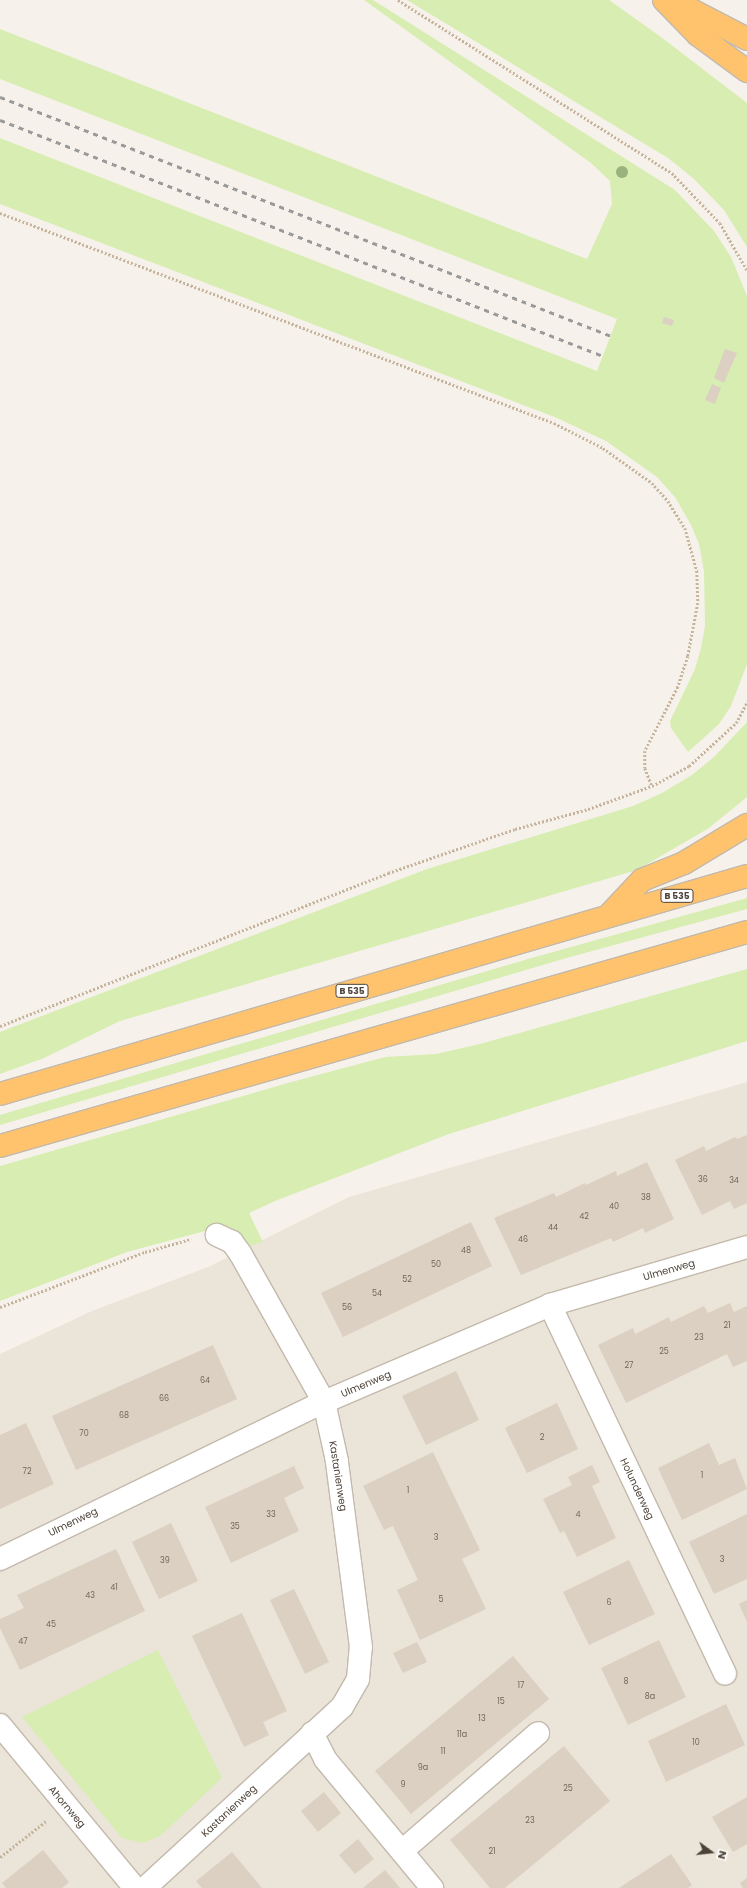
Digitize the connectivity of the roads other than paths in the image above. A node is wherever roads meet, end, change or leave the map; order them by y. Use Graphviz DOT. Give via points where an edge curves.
graph roads {
  1 [pos="664,0"];
  2 [pos="673,0"];
  3 [pos="747,39"];
  4 [pos="747,71"];
  5 [pos="747,824"];
  6 [pos="747,876"];
  7 [pos="608,916"];
  8 [pos="747,932"];
  9 [pos="0,1094"];
  10 [pos="0,1146"];
  11 [pos="217,1235"];
  12 [pos="747,1247"];
  13 [pos="550,1305"];
  14 [pos="324,1402"];
  15 [pos="0,1559"];
  16 [pos="724,1674"];
  17 [pos="0,1725"];
  18 [pos="312,1733"];
  19 [pos="538,1733"];
  20 [pos="402,1851"];
  21 [pos="135,1888"];
  22 [pos="145,1888"];
  23 [pos="432,1888"];
  1 -- 4 [label="highway" via="698,35"];
  2 -- 3 [label="highway"];
  5 -- 7 [label="highway" via="684,863 642,880"];
  6 -- 7 [label="highway, B 535"];
  7 -- 9 [label="highway, B 535"];
  8 -- 10 [label="highway"];
  11 -- 14 [label="street, Kastanienweg" via="232,1242 240,1253"];
  12 -- 13 [label="street, Ulmenweg"];
  13 -- 14 [label="street, Ulmenweg"];
  13 -- 16 [label="street, Holunderweg"];
  14 -- 15 [label="street, Ulmenweg"];
  14 -- 18 [label="street, Kastanienweg" via="338,1461 361,1647 358,1679 342,1707"];
  17 -- 21 [label="street, Ahornweg"];
  18 -- 20 [label="street" via="324,1759"];
  18 -- 22 [label="street, Kastanienweg"];
  19 -- 20 [label="street"];
  20 -- 23 [label="street"];
}
